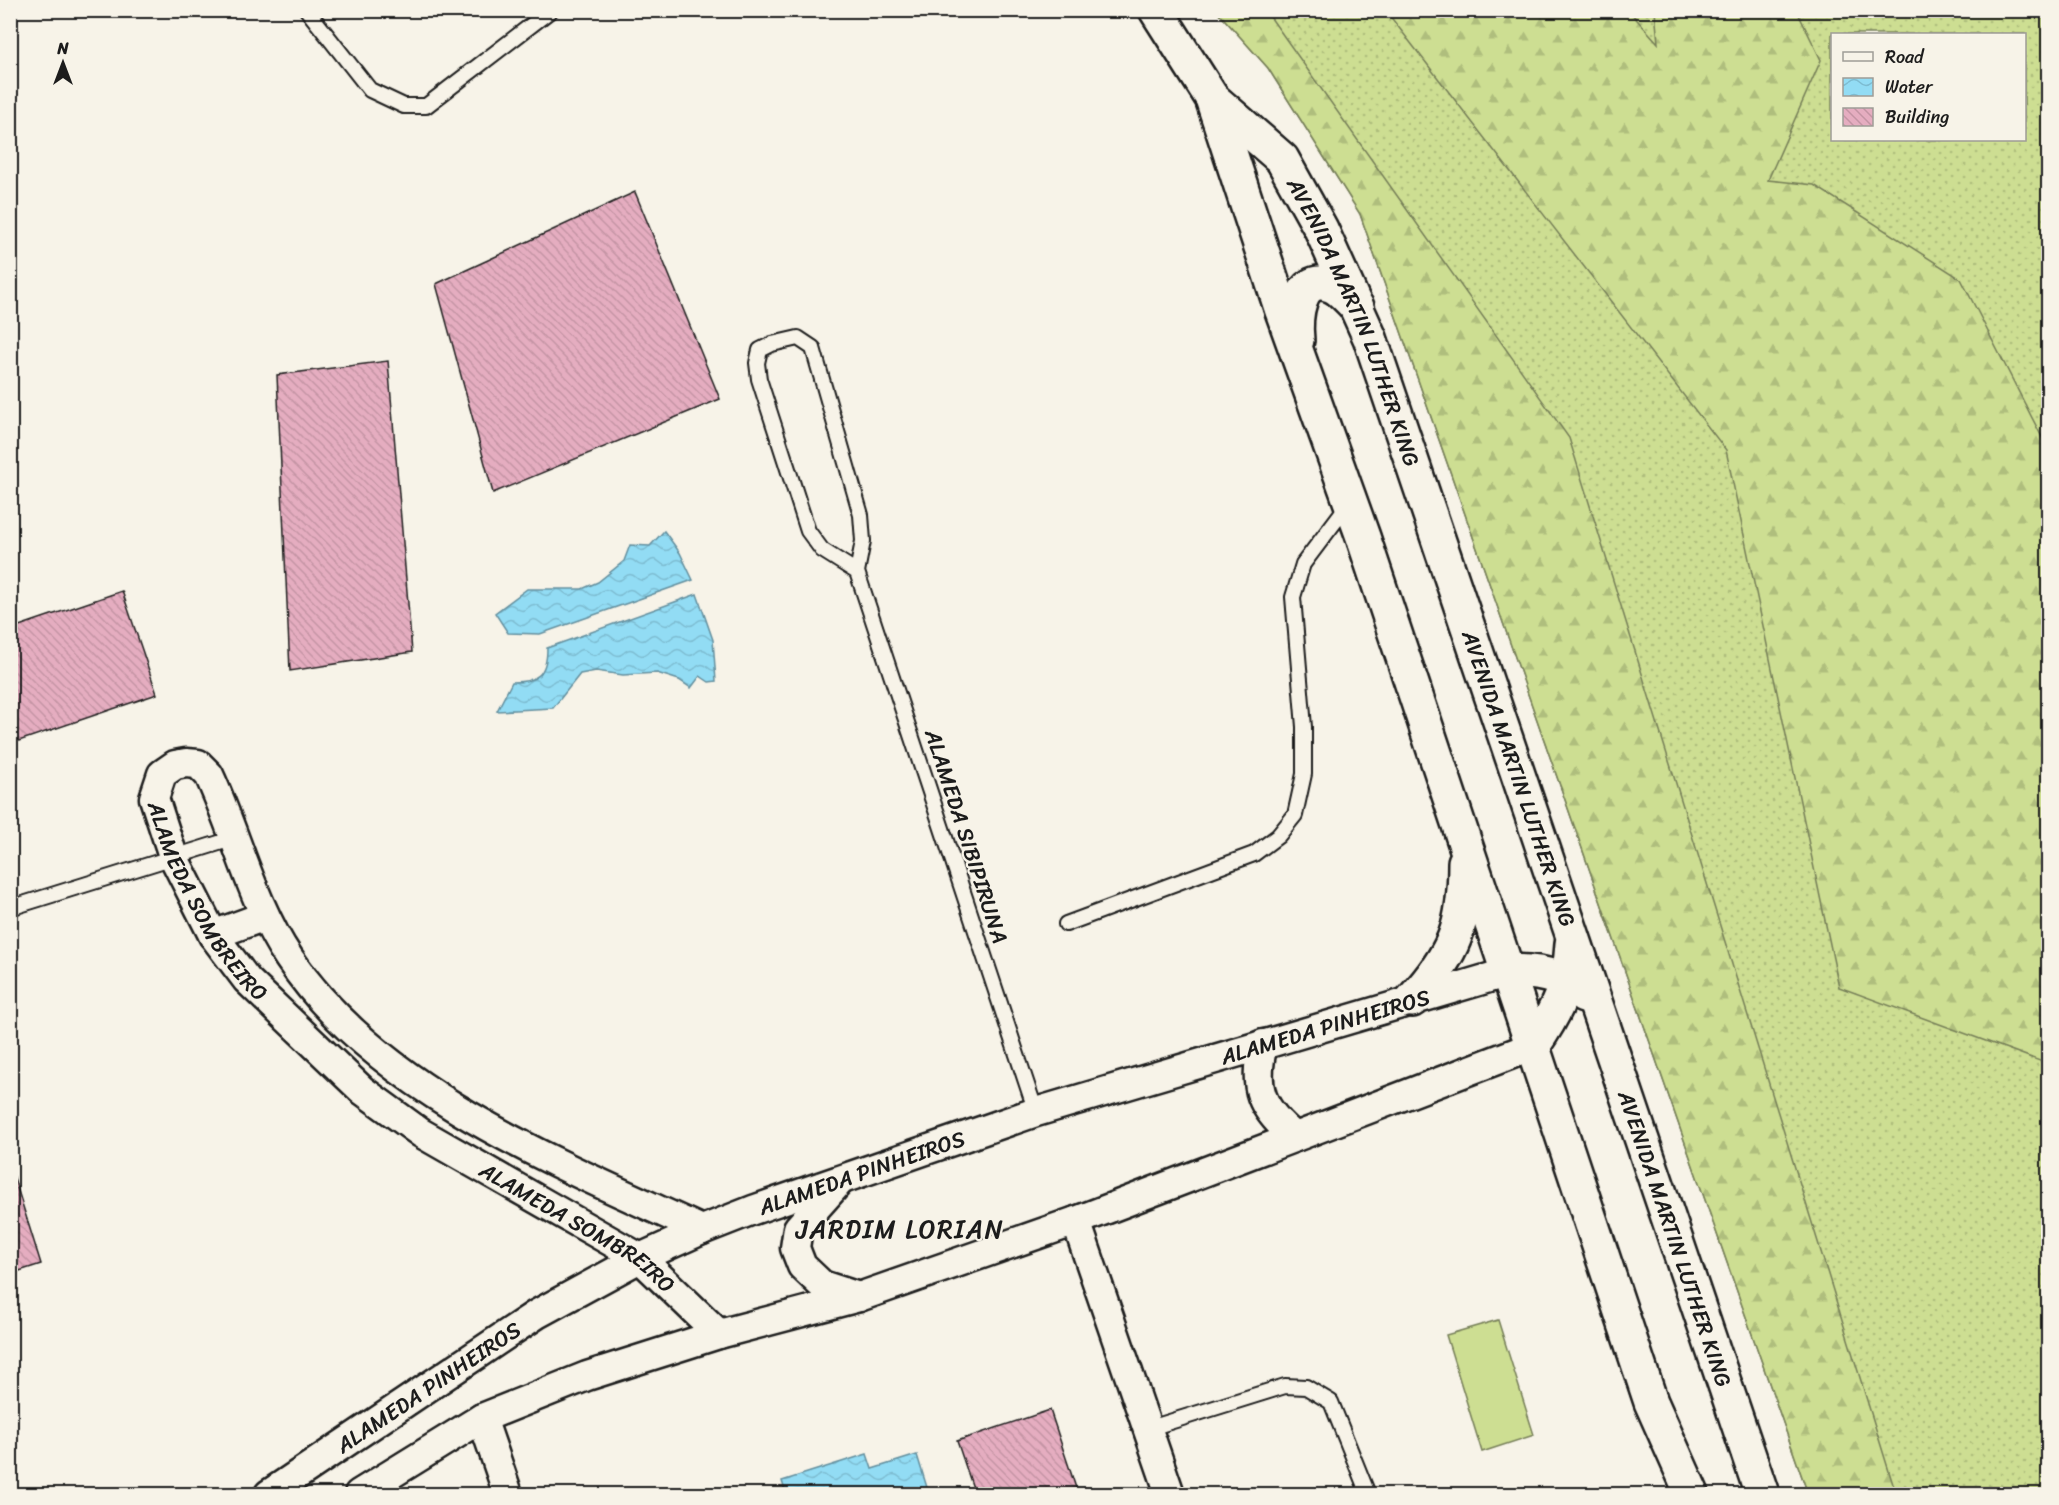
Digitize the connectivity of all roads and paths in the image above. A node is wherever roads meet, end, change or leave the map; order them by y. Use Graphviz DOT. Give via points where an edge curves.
graph roads {
  1 [pos="307,10"];
  2 [pos="551,10"];
  3 [pos="1156,10"];
  4 [pos="1212,98"];
  5 [pos="1357,307"];
  6 [pos="1298,354"];
  7 [pos="1350,501"];
  8 [pos="857,572"];
  9 [pos="235,838"];
  10 [pos="1466,842"];
  11 [pos="172,856"];
  12 [pos="10,908"];
  13 [pos="265,916"];
  14 [pos="1066,924"];
  15 [pos="1572,934"];
  16 [pos="213,935"];
  17 [pos="1509,972"];
  18 [pos="1567,984"];
  19 [pos="1412,1000"];
  20 [pos="1598,1010"];
  21 [pos="1263,1044"];
  22 [pos="1533,1046"];
  23 [pos="1036,1112"];
  24 [pos="1295,1137"];
  25 [pos="840,1181"];
  26 [pos="1076,1221"];
  27 [pos="702,1230"];
  28 [pos="640,1258"];
  29 [pos="859,1297"];
  30 [pos="719,1334"];
  31 [pos="482,1418"];
  32 [pos="1147,1429"];
  33 [pos="269,1494"];
  34 [pos="359,1494"];
  35 [pos="508,1494"];
  36 [pos="1170,1494"];
  37 [pos="1368,1494"];
  38 [pos="1692,1494"];
  39 [pos="1762,1494"];
  1 -- 2 [label="lane" via="370,90 404,106 426,106"];
  3 -- 4 [label="main road, AVENIDA MARTIN LUTHER KING"];
  4 -- 5 [label="main road, AVENIDA MARTIN LUTHER KING" via="1282,159 1322,229"];
  4 -- 6 [label="main road, AVENIDA MARTIN LUTHER KING"];
  5 -- 6 [label="main road" via="1331,285 1306,289 1296,314"];
  5 -- 15 [label="main road, AVENIDA MARTIN LUTHER KING"];
  6 -- 7 [label="main road, AVENIDA MARTIN LUTHER KING"];
  7 -- 10 [label="main road, AVENIDA MARTIN LUTHER KING"];
  7 -- 14 [label="lane" via="1303,564 1293,597 1304,727 1304,774 1294,815 1278,836 1254,854"];
  8 -- 8 [label="lane" via="863,541 861,515 813,348 798,338 772,344 760,350 759,379 808,531 822,550"];
  8 -- 23 [label="lane, ALAMEDA SIBIPIRUNA"];
  9 -- 11 [label="lane"];
  9 -- 11 [label="street, ALAMEDA SOMBREIRO" via="209,775 198,764 175,765 162,774 154,798"];
  9 -- 13 [label="street, ALAMEDA SOMBREIRO"];
  10 -- 17 [label="main road, AVENIDA MARTIN LUTHER KING"];
  10 -- 19 [label="main road" via="1466,890 1458,931 1438,972"];
  11 -- 12 [label="lane"];
  11 -- 16 [label="street, ALAMEDA SOMBREIRO"];
  13 -- 16 [label="street"];
  13 -- 27 [label="street, ALAMEDA SOMBREIRO" via="288,958 312,988 346,1025 386,1058 489,1127"];
  15 -- 18 [label="main road"];
  15 -- 20 [label="main road, AVENIDA MARTIN LUTHER KING"];
  16 -- 28 [label="street, ALAMEDA SOMBREIRO" via="247,980 362,1090 421,1133"];
  17 -- 18 [label="main road" via="1529,970"];
  17 -- 19 [label="street, ALAMEDA PINHEIROS"];
  17 -- 22 [label="main road, AVENIDA MARTIN LUTHER KING"];
  18 -- 20 [label="main road"];
  18 -- 22 [label="main road" via="1559,1005"];
  19 -- 21 [label="street, ALAMEDA PINHEIROS"];
  20 -- 39 [label="main road, AVENIDA MARTIN LUTHER KING"];
  21 -- 23 [label="street, ALAMEDA PINHEIROS"];
  21 -- 24 [label="street" via="1258,1065 1260,1096 1275,1121"];
  22 -- 24 [label="street"];
  22 -- 38 [label="main road, AVENIDA MARTIN LUTHER KING" via="1651,1401"];
  23 -- 25 [label="street, ALAMEDA PINHEIROS"];
  24 -- 26 [label="street"];
  25 -- 27 [label="street, ALAMEDA PINHEIROS"];
  25 -- 29 [label="street" via="798,1228 795,1248 802,1266 822,1285"];
  26 -- 29 [label="street"];
  26 -- 32 [label="street"];
  27 -- 28 [label="street, ALAMEDA PINHEIROS"];
  28 -- 30 [label="street, ALAMEDA SOMBREIRO"];
  28 -- 33 [label="street, ALAMEDA PINHEIROS" via="537,1314"];
  29 -- 30 [label="street"];
  30 -- 31 [label="street" via="587,1376"];
  31 -- 34 [label="street"];
  31 -- 35 [label="street"];
  32 -- 36 [label="street"];
  32 -- 37 [label="lane" via="1285,1386 1306,1387 1331,1402"];
}
